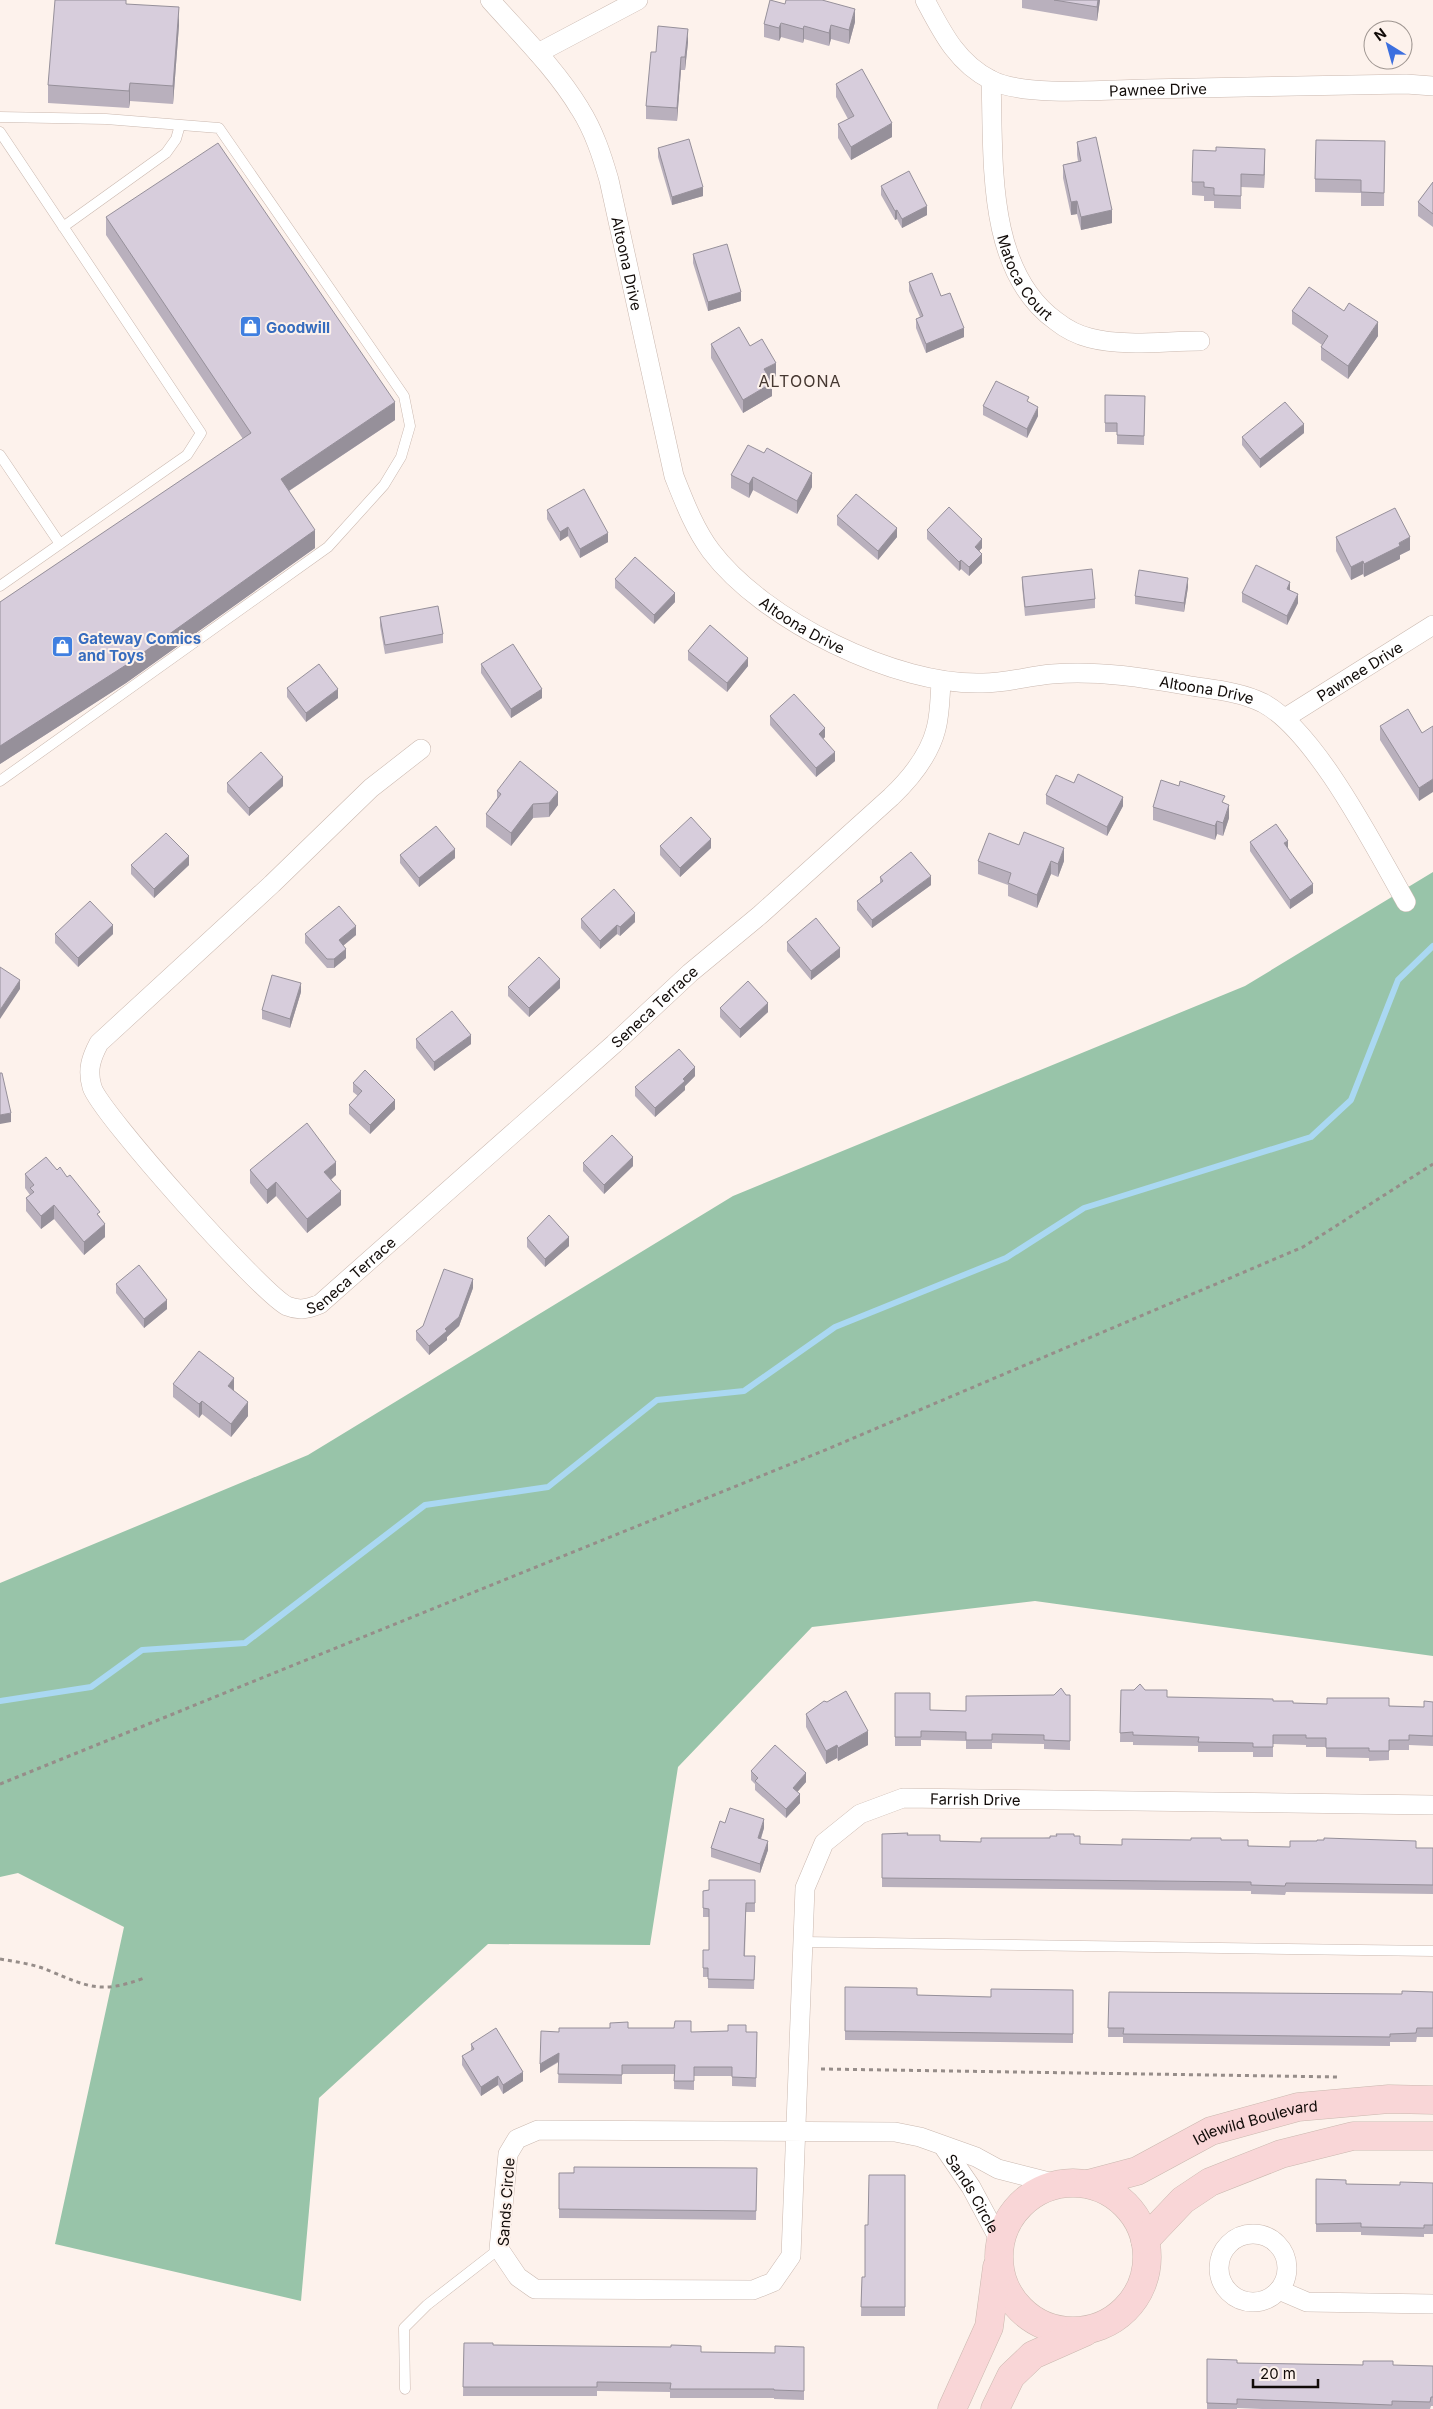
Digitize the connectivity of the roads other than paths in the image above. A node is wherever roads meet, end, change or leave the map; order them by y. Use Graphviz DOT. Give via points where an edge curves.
graph roads {
  1 [pos="490,0"];
  2 [pos="638,0"];
  3 [pos="925,0"];
  4 [pos="538,53"];
  5 [pos="991,80"];
  6 [pos="1433,86"];
  7 [pos="0,117"];
  8 [pos="180,125"];
  9 [pos="0,132"];
  10 [pos="63,227"];
  11 [pos="1200,341"];
  12 [pos="0,455"];
  13 [pos="60,544"];
  14 [pos="0,586"];
  15 [pos="1433,625"];
  16 [pos="942,682"];
  17 [pos="1285,718"];
  18 [pos="421,749"];
  19 [pos="0,781"];
  20 [pos="1406,902"];
  21 [pos="1433,1805"];
  22 [pos="803,1942"];
  23 [pos="1433,1951"];
  24 [pos="1433,2100"];
  25 [pos="794,2133"];
  26 [pos="1433,2136"];
  27 [pos="943,2146"];
  28 [pos="1057,2184"];
  29 [pos="1088,2184"];
  30 [pos="1146,2240"];
  31 [pos="499,2249"];
  32 [pos="1000,2249"];
  33 [pos="1279,2290"];
  34 [pos="1433,2304"];
  35 [pos="1094,2328"];
  36 [pos="405,2389"];
  37 [pos="952,2409"];
  38 [pos="995,2409"];
  1 -- 4 [label="street, Altoona Drive"];
  2 -- 4 [label="street"];
  3 -- 5 [label="street, Pawnee Drive" via="955,52"];
  4 -- 16 [label="street, Altoona Drive" via="581,110 598,144 609,180 674,476 688,512 710,549 731,575 810,631 907,674"];
  5 -- 6 [label="street, Pawnee Drive" via="1022,90"];
  5 -- 11 [label="street, Matoca Court" via="1000,225 1013,268 1032,300 1065,328 1088,338 1112,342"];
  7 -- 8 [label="lane" via="106,119"];
  8 -- 10 [label="lane" via="176,139 166,153"];
  8 -- 19 [label="lane" via="219,128 404,396 410,426 401,458 384,485 328,547"];
  9 -- 10 [label="lane"];
  10 -- 13 [label="lane" via="201,433 187,456"];
  12 -- 13 [label="lane"];
  13 -- 14 [label="lane"];
  15 -- 17 [label="street, Pawnee Drive"];
  16 -- 17 [label="street, Altoona Drive" via="985,683 1054,674 1099,673 1240,694"];
  16 -- 18 [label="street, Seneca Terrace" via="937,728 926,754 911,778 891,798 320,1304 298,1309 286,1305 234,1258 123,1132 92,1089 89,1073 92,1058 99,1043 371,788"];
  17 -- 20 [label="street, Altoona Drive" via="1300,733 1345,798"];
  21 -- 22 [label="street, Farrish Drive" via="903,1798 860,1814 824,1843 805,1888"];
  22 -- 23 [label="lane"];
  22 -- 25 [label="street, Farrish Drive"];
  24 -- 29 [label="street, Idlewild Boulevard" via="1298,2107 1211,2131 1137,2171"];
  25 -- 27 [label="street, Sands Circle" via="895,2132"];
  25 -- 31 [label="street, Sands Circle" via="538,2130 517,2139 508,2154"];
  25 -- 31 [label="street, Sands Circle" via="791,2256 773,2282 753,2290 536,2289 518,2277"];
  26 -- 30 [label="street" via="1353,2136 1281,2154 1210,2182 1183,2200"];
  27 -- 28 [label="street, Sands Circle" via="976,2157 998,2170"];
  27 -- 32 [label="street, Sands Circle" via="971,2187"];
  28 -- 29 [label="street"];
  28 -- 32 [label="street" via="1034,2194 1016,2210 1003,2231"];
  29 -- 30 [label="street" via="1123,2202 1137,2219"];
  30 -- 35 [label="street" via="1147,2262 1131,2304"];
  31 -- 36 [label="lane" via="427,2305 404,2328"];
  32 -- 35 [label="street" via="1002,2279 1012,2299 1028,2316 1048,2327 1071,2332"];
  32 -- 37 [label="street" via="989,2327"];
  33 -- 34 [label="street" via="1307,2302"];
  35 -- 38 [label="street" via="1033,2355 1011,2376"];
}
